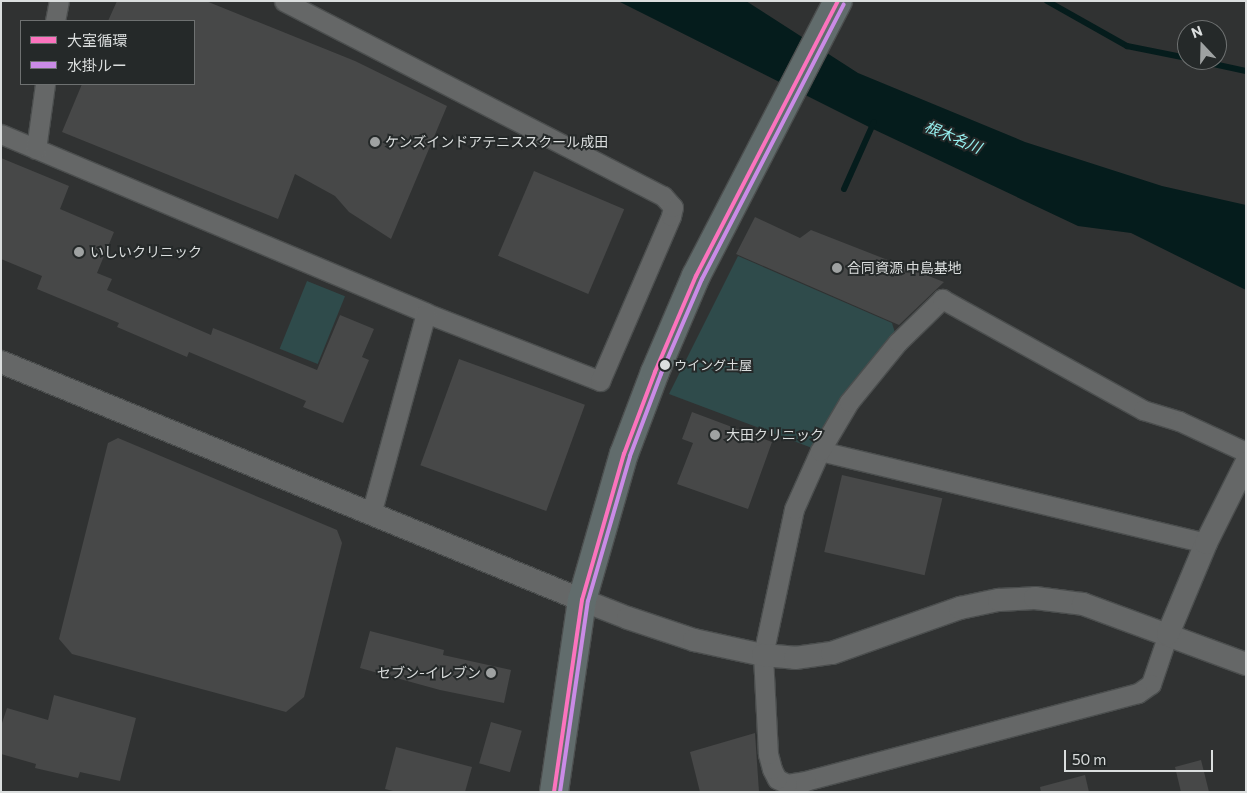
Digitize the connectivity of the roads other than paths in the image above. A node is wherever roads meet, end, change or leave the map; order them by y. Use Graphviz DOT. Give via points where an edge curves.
graph roads {
  1 [pos="58,1"];
  2 [pos="284,1"];
  3 [pos="838,1"];
  4 [pos="55,20"];
  5 [pos="45,85"];
  6 [pos="1,134"];
  7 [pos="36,148"];
  8 [pos="426,313"];
  9 [pos="1,362"];
  10 [pos="820,451"];
  11 [pos="1246,452"];
  12 [pos="1246,463"];
  13 [pos="371,514"];
  14 [pos="1206,544"];
  15 [pos="582,600"];
  16 [pos="1168,634"];
  17 [pos="763,655"];
  18 [pos="1246,664"];
  19 [pos="554,792"];
  1 -- 4 [label="street"];
  2 -- 8 [label="street" via="663,196 673,207 600,381"];
  3 -- 15 [label="main road" via="696,276 624,454"];
  5 -- 7 [label="street"];
  6 -- 7 [label="street"];
  7 -- 8 [label="street"];
  8 -- 13 [label="street"];
  9 -- 13 [label="street"];
  10 -- 11 [label="street" via="849,402 898,342 942,299 1143,410 1179,421"];
  10 -- 14 [label="street"];
  10 -- 17 [label="street" via="794,509"];
  12 -- 14 [label="street"];
  13 -- 15 [label="street"];
  14 -- 16 [label="street"];
  15 -- 17 [label="street" via="694,640"];
  15 -- 19 [label="main road"];
  16 -- 17 [label="street" via="1083,604 1035,598 999,600 960,608 832,653 795,658"];
  16 -- 17 [label="street" via="1151,684 1138,694 787,784 777,779 768,754"];
  16 -- 18 [label="street"];
}
